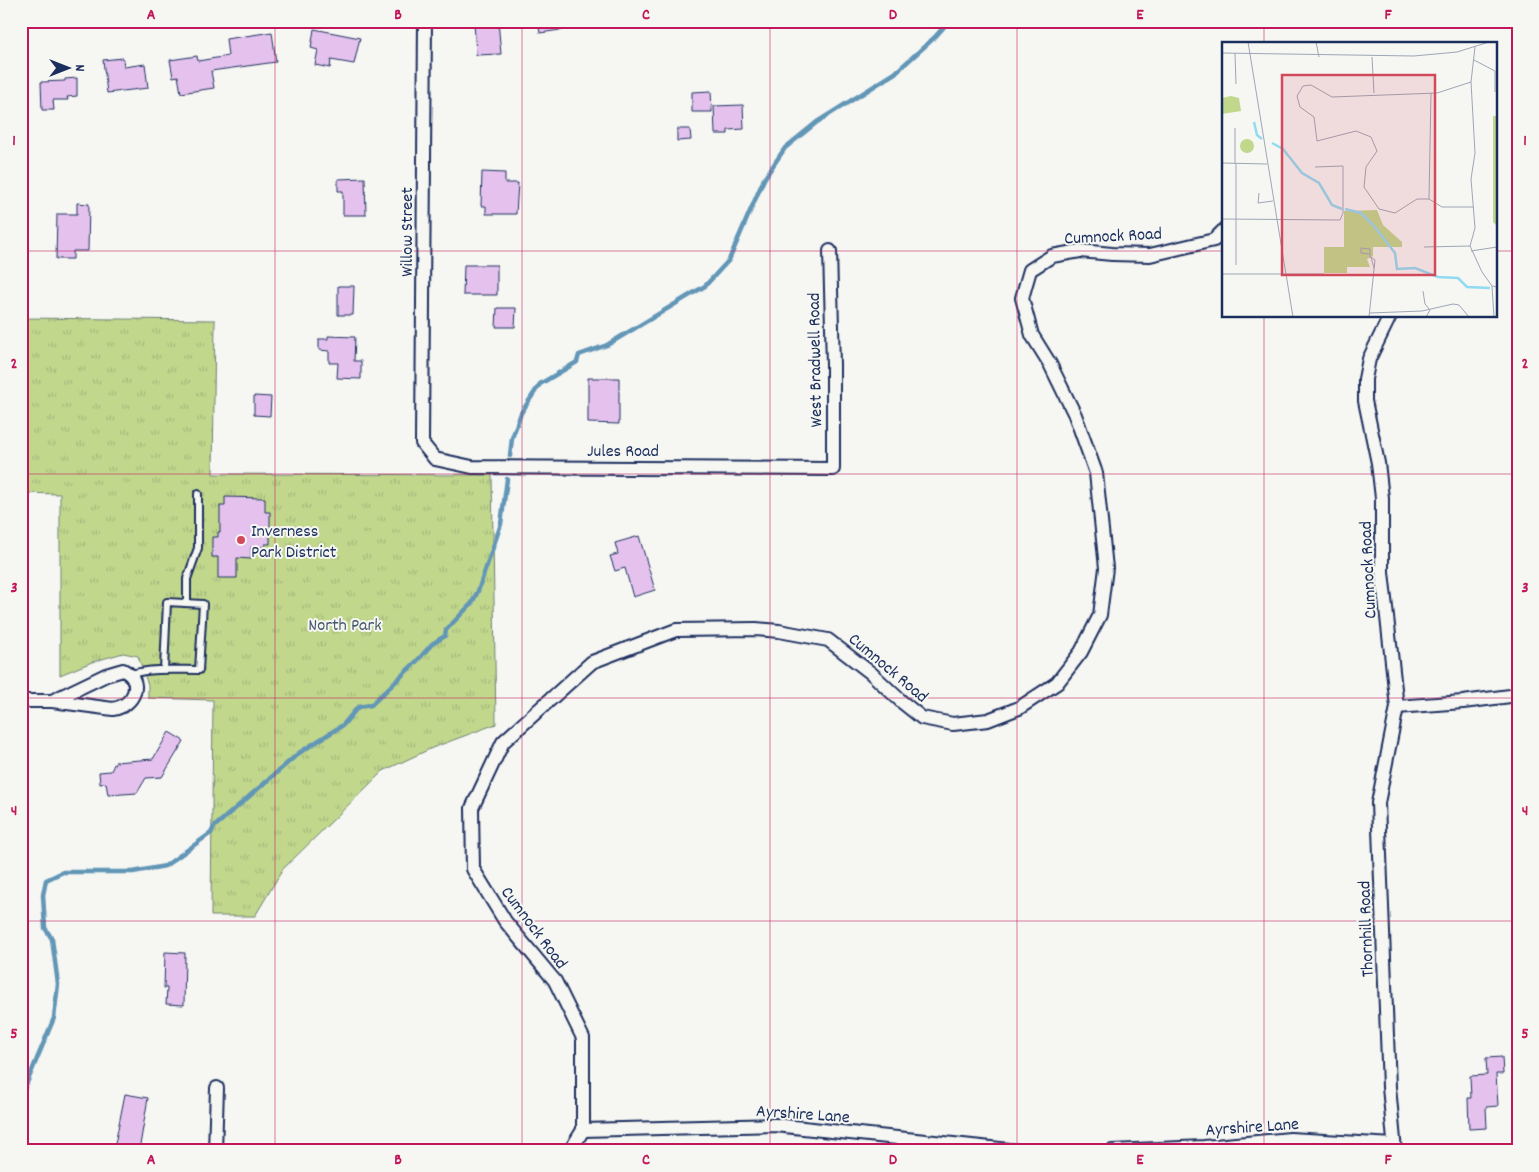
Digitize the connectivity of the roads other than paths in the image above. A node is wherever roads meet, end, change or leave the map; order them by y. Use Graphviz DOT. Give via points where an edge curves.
graph roads {
  1 [pos="425,21"];
  2 [pos="1222,232"];
  3 [pos="830,251"];
  4 [pos="1389,318"];
  5 [pos="422,443"];
  6 [pos="832,469"];
  7 [pos="198,494"];
  8 [pos="187,603"];
  9 [pos="164,670"];
  10 [pos="131,674"];
  11 [pos="1518,695"];
  12 [pos="21,701"];
  13 [pos="52,701"];
  14 [pos="1397,707"];
  15 [pos="217,1088"];
  16 [pos="583,1130"];
  17 [pos="1394,1148"];
  18 [pos="216,1151"];
  19 [pos="570,1151"];
  20 [pos="1019,1151"];
  21 [pos="1112,1151"];
  1 -- 5 [label="street, Willow Street"];
  2 -- 16 [label="street, Cumnock Road" via="1214,240 1150,254 1080,251 1052,256 1030,270 1022,298 1032,335 1075,416 1096,473 1106,568 1100,615 1081,652 1057,683 1019,708 988,720 953,724 922,718 872,672 828,640 756,629 676,630 592,662 502,742 472,808 473,869 505,921 555,981 583,1038"];
  3 -- 6 [label="street, West Bradwell Road"];
  4 -- 14 [label="street, Cumnock Road" via="1369,359 1365,401 1382,498 1382,572"];
  5 -- 6 [label="street, Jules Road" via="435,459 472,467"];
  7 -- 8 [label="lane" via="198,548 187,579"];
  8 -- 9 [label="lane" via="167,602"];
  8 -- 9 [label="lane" via="203,604 199,670"];
  9 -- 10 [label="lane"];
  10 -- 13 [label="street" via="124,670 106,675"];
  10 -- 13 [label="street" via="135,681 134,691 123,708"];
  11 -- 14 [label="street"];
  12 -- 13 [label="street"];
  14 -- 17 [label="street, Thornhill Road" via="1378,802 1388,1087"];
  15 -- 18 [label="street"];
  16 -- 19 [label="street"];
  16 -- 20 [label="street, Ayrshire Lane" via="775,1126"];
  17 -- 21 [label="street, Ayrshire Lane" via="1290,1139"];
}
